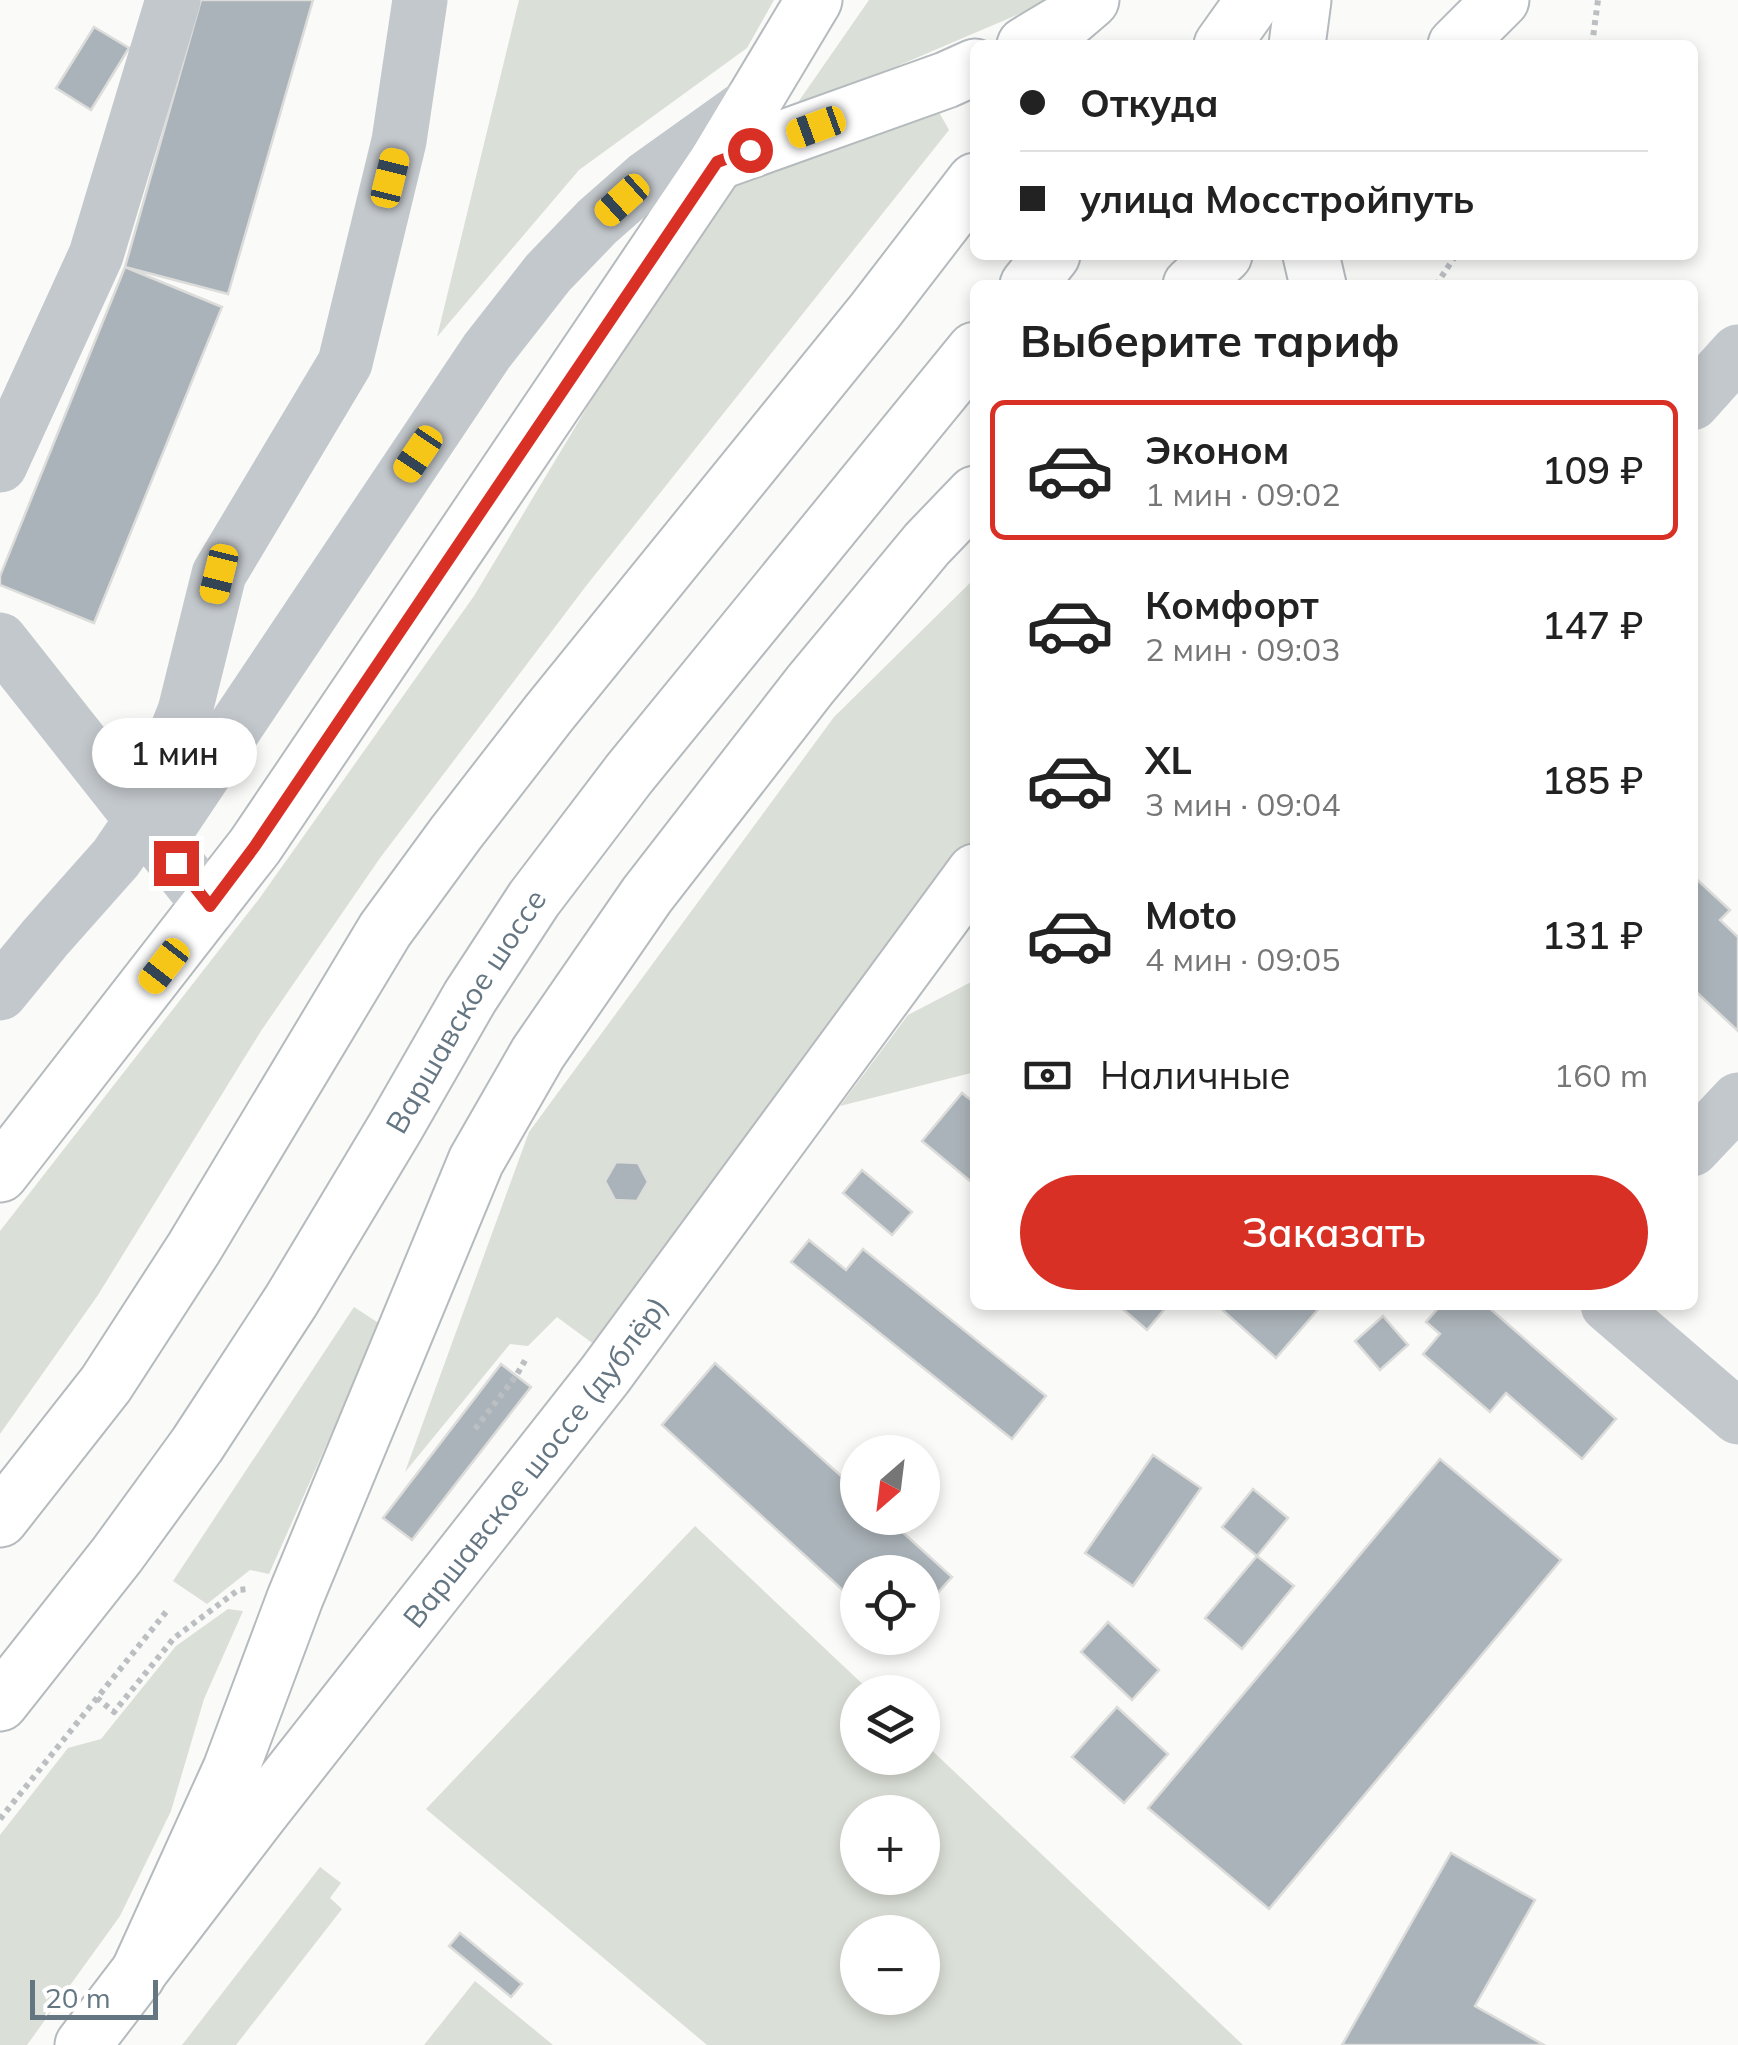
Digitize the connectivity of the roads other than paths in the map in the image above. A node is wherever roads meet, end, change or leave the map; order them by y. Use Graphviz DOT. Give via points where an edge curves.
graph roads {
  1 [pos="173,0"];
  2 [pos="420,0"];
  3 [pos="814,0"];
  4 [pos="1091,0"];
  5 [pos="1117,0"];
  6 [pos="1254,0"];
  7 [pos="1303,0"];
  8 [pos="1500,0"];
  9 [pos="1033,40"];
  10 [pos="1084,40"];
  11 [pos="1226,40"];
  12 [pos="1298,40"];
  13 [pos="1461,40"];
  14 [pos="970,69"];
  15 [pos="752,104"];
  16 [pos="717,162"];
  17 [pos="970,188"];
  18 [pos="1048,260"];
  19 [pos="1218,260"];
  20 [pos="1032,280"];
  21 [pos="1196,280"];
  22 [pos="1738,352"];
  23 [pos="970,356"];
  24 [pos="1698,396"];
  25 [pos="0,465"];
  26 [pos="970,499"];
  27 [pos="0,640"];
  28 [pos="151,830"];
  29 [pos="967,893"];
  30 [pos="210,906"];
  31 [pos="0,993"];
  32 [pos="1738,1100"];
  33 [pos="1698,1142"];
  34 [pos="0,1174"];
  35 [pos="1614,1310"];
  36 [pos="1738,1417"];
  37 [pos="0,1519"];
  38 [pos="0,1703"];
  39 [pos="138,1976"];
  40 [pos="83,2045"];
  1 -- 25 [label="street" via="96,255"];
  2 -- 28 [label="street" via="399,141 345,363 219,574"];
  3 -- 15 [label="main road"];
  4 -- 9 [label="main road"];
  5 -- 10 [label="main road"];
  6 -- 11 [label="main road"];
  7 -- 12 [label="main road"];
  8 -- 13 [label="main road"];
  14 -- 16 [label="main road"];
  15 -- 16 [label="main road"];
  15 -- 28 [label="street" via="647,178 548,273 486,351"];
  16 -- 30 [label="main road"];
  17 -- 37 [label="main road" via="444,850 386,930 106,1384"];
  18 -- 20 [label="main road"];
  19 -- 21 [label="main road"];
  22 -- 24 [label="street"];
  23 -- 38 [label="main road, Варшавское шоссе" via="534,899 198,1445"];
  26 -- 39 [label="main road" via="810,685 647,894 538,1053 476,1162 231,1769"];
  27 -- 28 [label="street"];
  28 -- 30 [label="street"];
  28 -- 31 [label="street" via="116,858"];
  29 -- 39 [label="main road, Варшавское шоссе (дублёр)" via="605,1375"];
  30 -- 34 [label="main road"];
  32 -- 33 [label="street"];
  35 -- 36 [label="street"];
  39 -- 40 [label="main road, Варшавское шоссе (дублёр)"];
}
